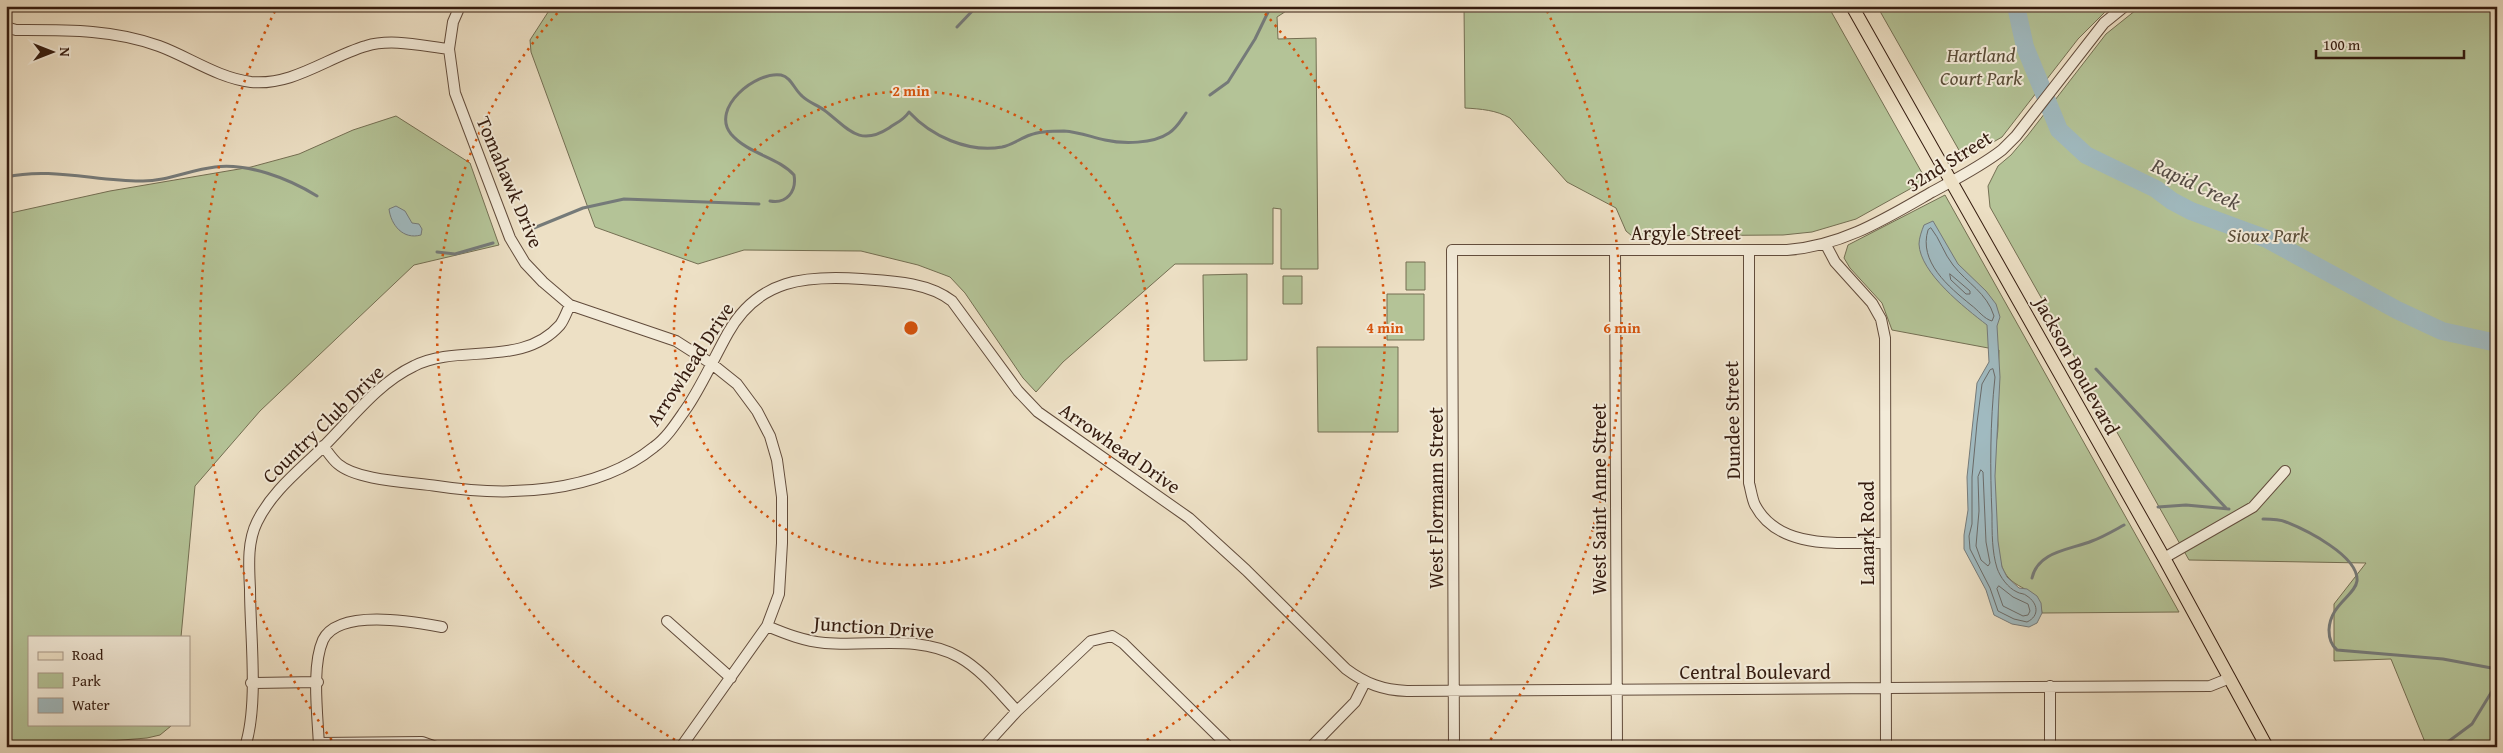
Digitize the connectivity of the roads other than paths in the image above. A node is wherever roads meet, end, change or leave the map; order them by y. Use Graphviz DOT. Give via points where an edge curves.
graph roads {
  1 [pos="460,6"];
  2 [pos="1852,6"];
  3 [pos="2125,6"];
  4 [pos="6,27"];
  5 [pos="449,49"];
  6 [pos="1952,182"];
  7 [pos="1826,245"];
  8 [pos="1452,250"];
  9 [pos="1615,250"];
  10 [pos="1749,251"];
  11 [pos="570,305"];
  12 [pos="712,364"];
  13 [pos="323,446"];
  14 [pos="2285,471"];
  15 [pos="1885,543"];
  16 [pos="2164,558"];
  17 [pos="667,621"];
  18 [pos="767,626"];
  19 [pos="442,628"];
  20 [pos="731,678"];
  21 [pos="2230,678"];
  22 [pos="318,682"];
  23 [pos="1365,682"];
  24 [pos="252,683"];
  25 [pos="2050,686"];
  26 [pos="1886,689"];
  27 [pos="1617,690"];
  28 [pos="1454,691"];
  29 [pos="1017,711"];
  30 [pos="319,745"];
  31 [pos="245,747"];
  32 [pos="436,747"];
  33 [pos="681,747"];
  34 [pos="984,747"];
  35 [pos="1229,747"];
  36 [pos="1311,747"];
  37 [pos="1454,747"];
  38 [pos="1617,747"];
  39 [pos="1886,747"];
  40 [pos="2050,747"];
  41 [pos="2267,747"];
  1 -- 5 [label="street, Tomahawk Drive" via="453,22"];
  2 -- 6 [label="main road, Jackson Boulevard"];
  3 -- 6 [label="street, 32nd Street" via="2104,24 2002,150"];
  4 -- 5 [label="street" via="125,36 159,46 223,75 251,82 299,74 372,45"];
  5 -- 11 [label="street, Tomahawk Drive" via="455,93 510,238 525,263"];
  6 -- 7 [label="street, 32nd Street" via="1875,225"];
  6 -- 16 [label="main road, Jackson Boulevard"];
  7 -- 10 [label="street, Argyle Street"];
  7 -- 15 [label="street, Lanark Road" via="1835,262 1872,303 1881,319 1885,338"];
  8 -- 9 [label="street, Argyle Street"];
  8 -- 28 [label="street, West Flormann Street"];
  9 -- 10 [label="street, Argyle Street"];
  9 -- 27 [label="street, West Saint Anne Street"];
  10 -- 15 [label="street, Dundee Street" via="1749,483 1755,505 1784,534 1806,541"];
  11 -- 12 [label="street, Tomahawk Drive" via="676,341"];
  11 -- 13 [label="street, Country Club Drive" via="560,324 528,346 442,357 414,365 386,384"];
  12 -- 13 [label="street, Arrowhead Drive" via="678,421 656,446 637,460 582,482 511,491 464,491 357,474 338,464"];
  12 -- 18 [label="street, Tomahawk Drive" via="737,384 757,411 770,436 777,460 782,497 779,594"];
  12 -- 23 [label="street, Arrowhead Drive" via="739,315 763,294 788,282 813,278 874,280 915,285 945,295 961,310 1013,384 1038,412 1189,518 1334,659"];
  13 -- 24 [label="street, Country Club Drive" via="275,492 256,522 249,554"];
  14 -- 16 [label="street" via="2253,507"];
  15 -- 26 [label="street, Lanark Road"];
  16 -- 21 [label="main road, Jackson Boulevard"];
  17 -- 20 [label="street"];
  18 -- 20 [label="street, Tomahawk Drive"];
  18 -- 29 [label="street, Junction Drive" via="798,639 825,643 916,643 939,648 975,667"];
  19 -- 22 [label="street" via="411,621 350,621 334,627 324,640 318,663"];
  20 -- 33 [label="street, Tomahawk Drive"];
  21 -- 25 [label="street, Central Boulevard" via="2210,686"];
  21 -- 41 [label="main road, Jackson Boulevard"];
  22 -- 24 [label="street"];
  22 -- 30 [label="street"];
  23 -- 28 [label="street, Central Boulevard" via="1394,690"];
  23 -- 36 [label="street" via="1355,702"];
  24 -- 31 [label="street, Country Club Drive"];
  25 -- 26 [label="street, Central Boulevard"];
  25 -- 40 [label="street"];
  26 -- 27 [label="street, Central Boulevard"];
  26 -- 39 [label="street, Lanark Road"];
  27 -- 28 [label="street, Central Boulevard"];
  27 -- 38 [label="street, West Saint Anne Street"];
  28 -- 37 [label="street, West Flormann Street"];
  29 -- 34 [label="street"];
  29 -- 35 [label="street" via="1091,641 1112,636 1123,642"];
  30 -- 32 [label="street" via="422,742"];
}
